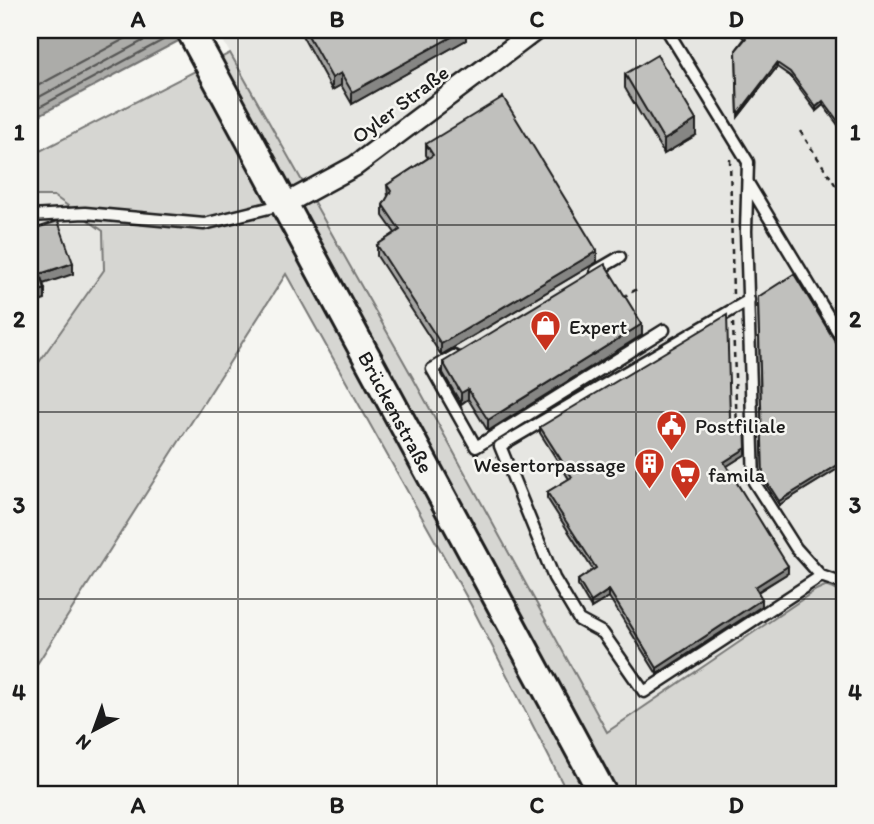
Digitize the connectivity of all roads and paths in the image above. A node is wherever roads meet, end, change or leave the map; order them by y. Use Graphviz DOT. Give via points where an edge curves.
graph roads {
  1 [pos="190,30"];
  2 [pos="536,30"];
  3 [pos="667,30"];
  4 [pos="728,128"];
  5 [pos="800,131"];
  6 [pos="748,183"];
  7 [pos="844,198"];
  8 [pos="285,204"];
  9 [pos="30,216"];
  10 [pos="620,257"];
  11 [pos="584,278"];
  12 [pos="639,288"];
  13 [pos="620,299"];
  14 [pos="749,300"];
  15 [pos="733,309"];
  16 [pos="664,330"];
  17 [pos="844,342"];
  18 [pos="467,348"];
  19 [pos="737,431"];
  20 [pos="821,576"];
  21 [pos="844,584"];
  22 [pos="603,794"];
  1 -- 8 [label="street, Brückenstraße"];
  2 -- 8 [label="street, Oyler Straße" via="355,166"];
  3 -- 4 [label="lane"];
  4 -- 6 [label="lane" via="748,162"];
  4 -- 15 [label="path"];
  5 -- 7 [label="path"];
  6 -- 14 [label="lane"];
  6 -- 17 [label="lane"];
  8 -- 9 [label="lane" via="204,224 85,214"];
  8 -- 22 [label="street, Brückenstraße"];
  10 -- 11 [label="lane"];
  12 -- 13 [label="path"];
  14 -- 15 [label="lane"];
  14 -- 20 [label="lane" via="754,482 796,548"];
  15 -- 19 [label="path"];
  15 -- 20 [label="lane" via="500,446 554,578 579,620 603,633 644,692"];
  16 -- 18 [label="lane" via="476,447 432,369"];
  20 -- 21 [label="lane"];
}
